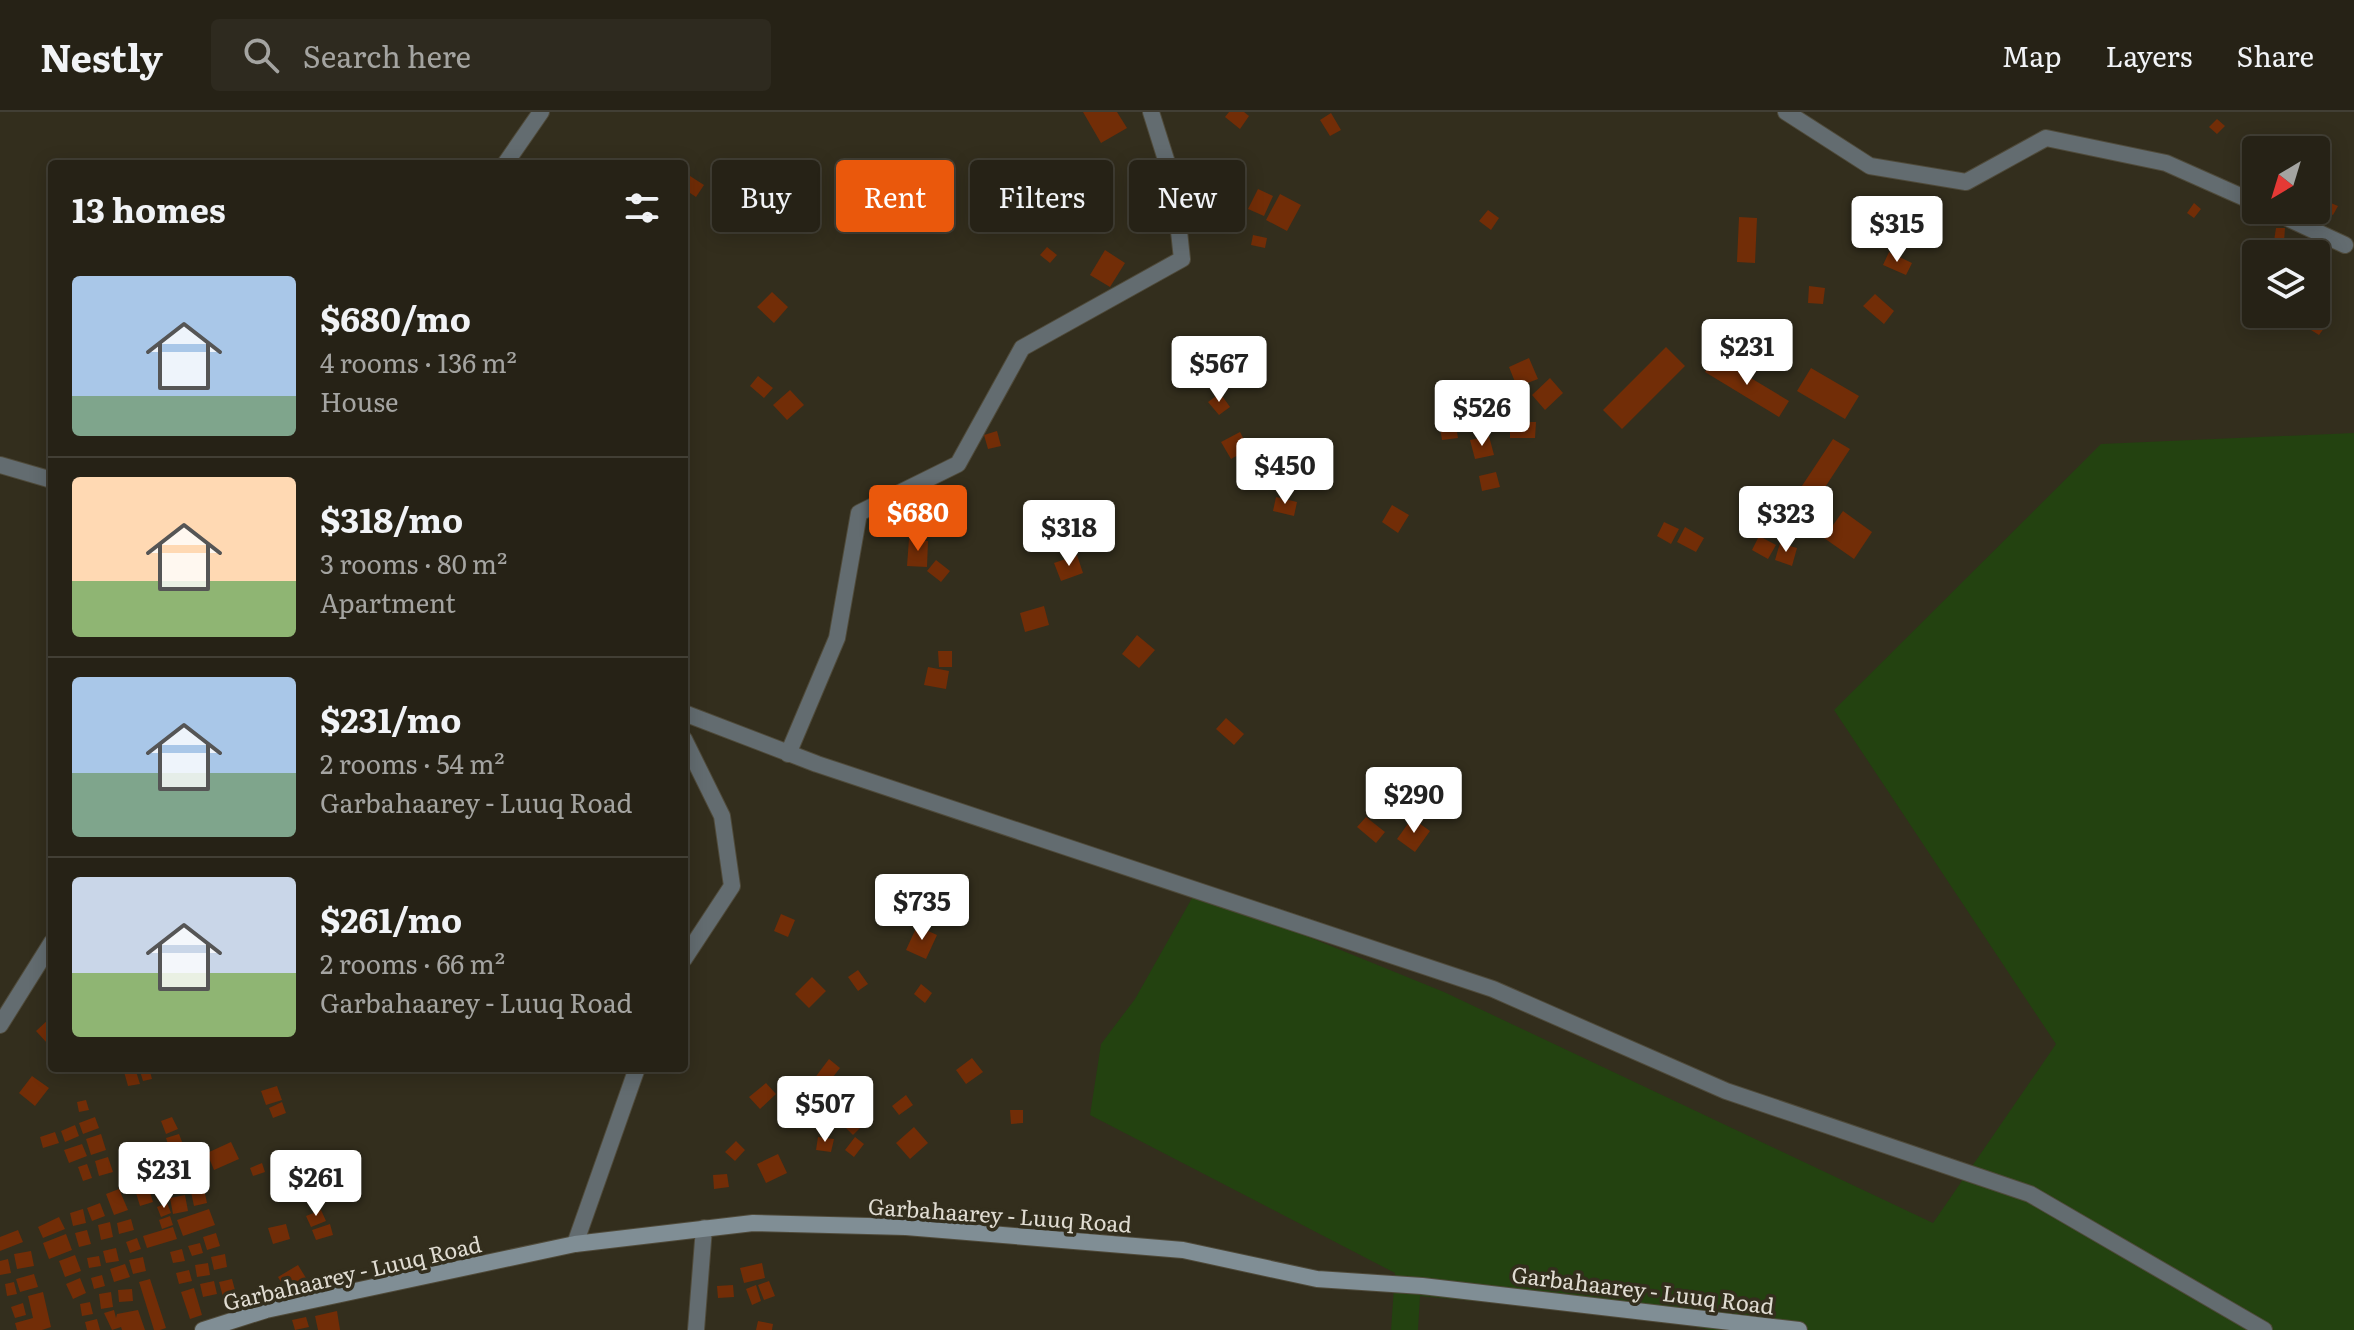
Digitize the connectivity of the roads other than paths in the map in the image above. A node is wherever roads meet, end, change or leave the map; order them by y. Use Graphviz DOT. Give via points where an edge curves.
graph roads {
  1 [pos="541,112"];
  2 [pos="1151,112"];
  3 [pos="1786,112"];
  4 [pos="508,160"];
  5 [pos="2242,197"];
  6 [pos="2300,224"];
  7 [pos="2345,245"];
  8 [pos="0,465"];
  9 [pos="48,479"];
  10 [pos="688,715"];
  11 [pos="688,747"];
  12 [pos="788,754"];
  13 [pos="48,948"];
  14 [pos="688,953"];
  15 [pos="0,1025"];
  16 [pos="636,1072"];
  17 [pos="704,1228"];
  18 [pos="575,1244"];
  19 [pos="203,1330"];
  20 [pos="696,1330"];
  21 [pos="1799,1330"];
  22 [pos="2264,1330"];
  1 -- 4 [label="street"];
  2 -- 12 [label="street" via="1174,185 1182,259 1022,348 958,464 859,513 837,638"];
  3 -- 5 [label="street" via="1870,166 1966,182 2046,138 2166,163"];
  6 -- 7 [label="street"];
  8 -- 9 [label="street"];
  10 -- 12 [label="street"];
  11 -- 14 [label="street" via="722,816 732,886"];
  12 -- 22 [label="street" via="1493,989 1726,1091 2030,1194"];
  13 -- 15 [label="street"];
  16 -- 18 [label="street"];
  17 -- 18 [label="street, Garbahaarey - Luuq Road"];
  17 -- 20 [label="street"];
  17 -- 21 [label="street, Garbahaarey - Luuq Road" via="753,1223 906,1227 1183,1250 1317,1279 1422,1286"];
  18 -- 19 [label="street, Garbahaarey - Luuq Road" via="266,1310"];
}
